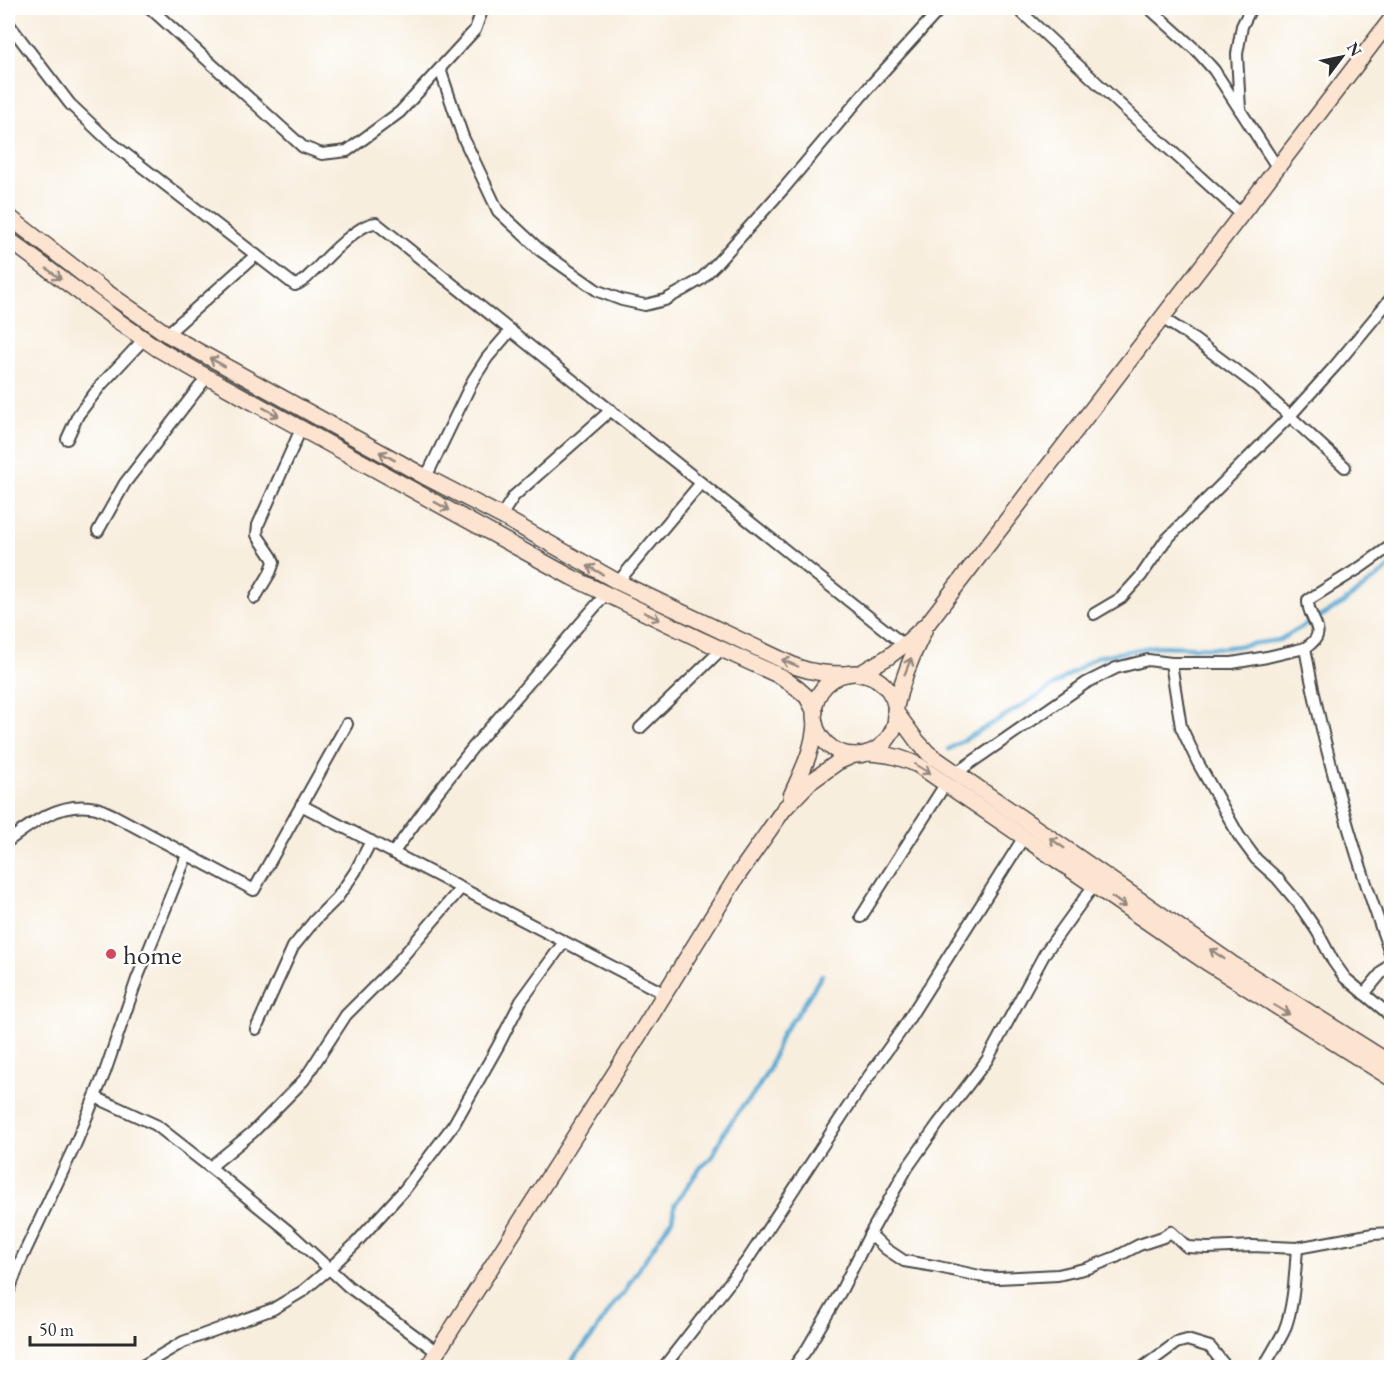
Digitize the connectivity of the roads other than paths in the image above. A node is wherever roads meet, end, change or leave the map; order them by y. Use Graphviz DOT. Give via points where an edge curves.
graph roads {
  1 [pos="150,8"];
  2 [pos="483,8"];
  3 [pos="941,8"];
  4 [pos="1017,8"];
  5 [pos="1149,8"];
  6 [pos="1251,8"];
  7 [pos="1392,18"];
  8 [pos="8,23"];
  9 [pos="440,69"];
  10 [pos="1240,110"];
  11 [pos="1277,167"];
  12 [pos="1241,214"];
  13 [pos="8,216"];
  14 [pos="8,239"];
  15 [pos="256,255"];
  16 [pos="1392,297"];
  17 [pos="1162,318"];
  18 [pos="511,330"];
  19 [pos="167,334"];
  20 [pos="144,339"];
  21 [pos="207,377"];
  22 [pos="611,411"];
  23 [pos="1289,417"];
  24 [pos="301,429"];
  25 [pos="67,439"];
  26 [pos="1345,467"];
  27 [pos="424,476"];
  28 [pos="701,483"];
  29 [pos="501,516"];
  30 [pos="98,531"];
  31 [pos="1392,545"];
  32 [pos="618,582"];
  33 [pos="606,594"];
  34 [pos="255,598"];
  35 [pos="1094,614"];
  36 [pos="927,622"];
  37 [pos="904,645"];
  38 [pos="1305,648"];
  39 [pos="722,649"];
  40 [pos="1171,663"];
  41 [pos="853,674"];
  42 [pos="895,711"];
  43 [pos="815,716"];
  44 [pos="346,724"];
  45 [pos="640,728"];
  46 [pos="861,754"];
  47 [pos="951,778"];
  48 [pos="300,805"];
  49 [pos="784,809"];
  50 [pos="1024,837"];
  51 [pos="371,841"];
  52 [pos="8,842"];
  53 [pos="393,853"];
  54 [pos="188,855"];
  55 [pos="1094,885"];
  56 [pos="461,888"];
  57 [pos="861,917"];
  58 [pos="564,942"];
  59 [pos="1392,959"];
  60 [pos="664,994"];
  61 [pos="1364,994"];
  62 [pos="1392,1019"];
  63 [pos="256,1029"];
  64 [pos="1392,1064"];
  65 [pos="1392,1079"];
  66 [pos="95,1097"];
  67 [pos="210,1167"];
  68 [pos="1392,1233"];
  69 [pos="870,1234"];
  70 [pos="1297,1248"];
  71 [pos="329,1269"];
  72 [pos="8,1293"];
  73 [pos="437,1352"];
  74 [pos="139,1368"];
  75 [pos="428,1368"];
  76 [pos="663,1368"];
  77 [pos="794,1368"];
  78 [pos="1142,1368"];
  79 [pos="1227,1368"];
  80 [pos="1263,1368"];
  1 -- 9 [label="street" via="303,147 322,154 347,151 400,112"];
  2 -- 9 [label="street" via="475,30"];
  3 -- 9 [label="street" via="717,263 700,280 665,300 645,305 598,291 541,251 498,211 463,137"];
  4 -- 12 [label="street"];
  5 -- 10 [label="street" via="1198,52"];
  6 -- 10 [label="street" via="1242,26 1237,54"];
  7 -- 11 [label="main road"];
  8 -- 15 [label="street" via="70,104 109,141"];
  10 -- 11 [label="street"];
  11 -- 12 [label="main road"];
  12 -- 17 [label="main road"];
  13 -- 19 [label="main road"];
  14 -- 20 [label="main road, one-way"];
  15 -- 18 [label="street" via="296,285 359,229 376,223"];
  15 -- 19 [label="street"];
  16 -- 23 [label="street"];
  17 -- 23 [label="street" via="1258,387"];
  17 -- 36 [label="main road"];
  18 -- 22 [label="street"];
  18 -- 27 [label="street" via="473,380"];
  27 -- 19 [label="main road, one-way"];
  20 -- 21 [label="main road"];
  20 -- 25 [label="street" via="101,385"];
  21 -- 24 [label="main road, one-way"];
  21 -- 30 [label="street" via="125,483"];
  22 -- 28 [label="street"];
  22 -- 29 [label="street" via="514,496"];
  23 -- 26 [label="street"];
  23 -- 35 [label="street" via="1165,541 1141,576 1120,597"];
  24 -- 33 [label="main road, one-way"];
  24 -- 34 [label="street" via="258,525 257,535 274,562"];
  27 -- 29 [label="main road"];
  28 -- 32 [label="street"];
  28 -- 37 [label="street"];
  32 -- 29 [label="main road, one-way"];
  31 -- 38 [label="street" via="1308,600 1318,628 1314,642"];
  41 -- 32 [label="main road, one-way" via="813,673 797,667"];
  33 -- 39 [label="main road, one-way"];
  33 -- 53 [label="street" via="474,746"];
  36 -- 37 [label="main road"];
  42 -- 36 [label="main road, one-way" via="904,674"];
  37 -- 41 [label="main road"];
  38 -- 40 [label="street" via="1232,663"];
  38 -- 59 [label="street" via="1354,851"];
  39 -- 43 [label="main road" via="782,677 807,698"];
  39 -- 45 [label="street"];
  40 -- 47 [label="street" via="1148,660 1116,668 1086,683"];
  40 -- 61 [label="street" via="1181,728 1239,836 1298,903 1345,978"];
  41 -- 42 [label="main road" via="868,675 880,682 890,692"];
  41 -- 43 [label="main road" via="841,675 828,683 819,694"];
  42 -- 46 [label="main road" via="890,736 881,746"];
  42 -- 47 [label="main road"];
  43 -- 46 [label="main road" via="820,734 829,745 841,752"];
  43 -- 49 [label="main road" via="810,752"];
  44 -- 48 [label="street"];
  46 -- 47 [label="main road, one-way" via="903,758"];
  46 -- 49 [label="main road" via="838,762 816,777"];
  47 -- 50 [label="main road"];
  47 -- 57 [label="street"];
  64 -- 47 [label="main road, one-way" via="1222,958"];
  48 -- 51 [label="street"];
  48 -- 54 [label="street" via="254,890"];
  49 -- 60 [label="main road"];
  50 -- 55 [label="main road"];
  50 -- 76 [label="street" via="903,1028 748,1259"];
  51 -- 53 [label="street"];
  51 -- 63 [label="street" via="337,898 293,947"];
  52 -- 54 [label="street" via="56,811 92,807"];
  53 -- 56 [label="street"];
  54 -- 66 [label="street" via="137,979"];
  55 -- 65 [label="main road, one-way" via="1203,960"];
  55 -- 69 [label="street" via="1045,953 987,1060 907,1168"];
  56 -- 58 [label="street"];
  56 -- 67 [label="street" via="346,1016 304,1080 253,1132"];
  58 -- 60 [label="street"];
  58 -- 71 [label="street" via="521,1001 454,1124 405,1189"];
  59 -- 61 [label="street"];
  60 -- 73 [label="main road"];
  61 -- 62 [label="street"];
  66 -- 67 [label="street" via="156,1125"];
  66 -- 72 [label="street"];
  67 -- 71 [label="street"];
  68 -- 70 [label="street"];
  69 -- 70 [label="street" via="904,1261 998,1278 1058,1275 1088,1268 1171,1232 1187,1247"];
  69 -- 77 [label="street"];
  70 -- 80 [label="street" via="1284,1330"];
  71 -- 73 [label="street"];
  71 -- 74 [label="street" via="273,1309 183,1342"];
  73 -- 75 [label="main road"];
  78 -- 79 [label="street" via="1176,1343 1187,1340 1210,1347"];
}
